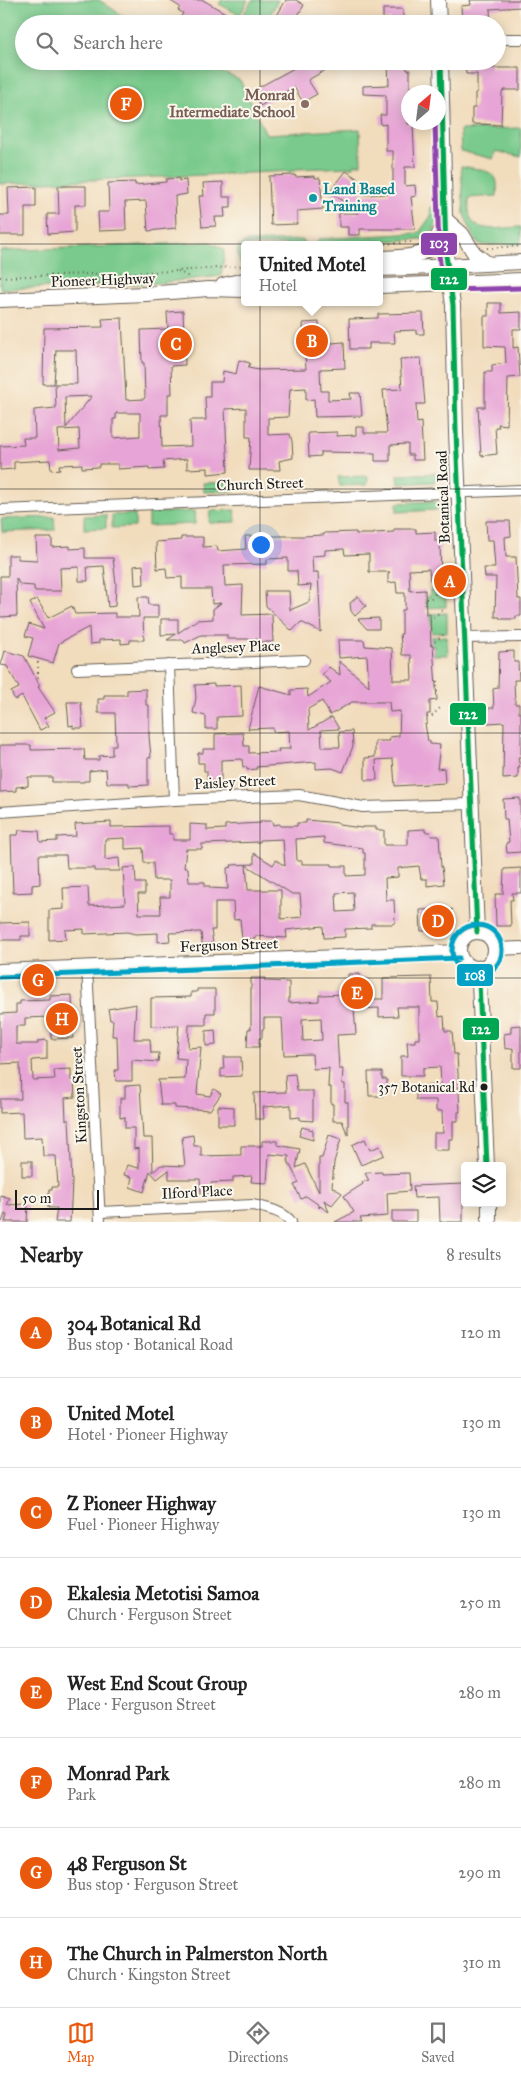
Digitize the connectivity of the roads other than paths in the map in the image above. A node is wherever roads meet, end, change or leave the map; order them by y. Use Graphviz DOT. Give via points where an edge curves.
graph roads {
  1 [pos="438,0"];
  2 [pos="439,15"];
  3 [pos="521,39"];
  4 [pos="506,40"];
  5 [pos="441,70"];
  6 [pos="445,219"];
  7 [pos="383,258"];
  8 [pos="521,262"];
  9 [pos="487,263"];
  10 [pos="448,266"];
  11 [pos="383,269"];
  12 [pos="521,280"];
  13 [pos="241,281"];
  14 [pos="450,283"];
  15 [pos="383,286"];
  16 [pos="208,290"];
  17 [pos="241,290"];
  18 [pos="0,300"];
  19 [pos="521,490"];
  20 [pos="459,491"];
  21 [pos="0,510"];
  22 [pos="521,637"];
  23 [pos="464,638"];
  24 [pos="304,660"];
  25 [pos="169,665"];
  26 [pos="77,669"];
  27 [pos="174,800"];
  28 [pos="471,804"];
  29 [pos="0,812"];
  30 [pos="477,932"];
  31 [pos="521,948"];
  32 [pos="495,949"];
  33 [pos="459,951"];
  34 [pos="86,967"];
  35 [pos="481,968"];
  36 [pos="0,970"];
  37 [pos="487,1162"];
  38 [pos="489,1207"];
  39 [pos="100,1217"];
  40 [pos="291,1222"];
  41 [pos="490,1222"];
  1 -- 2 [label="main road"];
  3 -- 4 [label="street"];
  5 -- 6 [label="main road, Botanical Road"];
  6 -- 7 [label="main road" via="433,245 409,256"];
  6 -- 9 [label="main road"];
  6 -- 10 [label="main road, Botanical Road"];
  8 -- 9 [label="main road"];
  9 -- 10 [label="main road"];
  10 -- 11 [label="main road"];
  10 -- 14 [label="main road, Botanical Road"];
  12 -- 14 [label="main road"];
  13 -- 16 [label="main road, Pioneer Highway"];
  14 -- 15 [label="main road"];
  14 -- 20 [label="main road, Botanical Road"];
  16 -- 17 [label="main road, Pioneer Highway"];
  16 -- 18 [label="main road, Pioneer Highway"];
  19 -- 20 [label="street, Church Street"];
  20 -- 21 [label="street, Church Street"];
  20 -- 23 [label="main road, Botanical Road"];
  22 -- 23 [label="street"];
  23 -- 28 [label="main road, Botanical Road"];
  24 -- 25 [label="street, Anglesey Place"];
  25 -- 26 [label="street, Anglesey Place"];
  25 -- 27 [label="street"];
  27 -- 28 [label="street, Paisley Street" via="299,795 371,807"];
  27 -- 29 [label="street, Paisley Street"];
  28 -- 30 [label="main road, Botanical Road"];
  30 -- 32 [label="main road" via="488,936"];
  30 -- 33 [label="main road" via="464,938"];
  31 -- 32 [label="street"];
  32 -- 35 [label="main road" via="490,963"];
  33 -- 34 [label="street, Ferguson Street"];
  33 -- 35 [label="main road" via="466,965"];
  34 -- 36 [label="street, Ferguson Street"];
  34 -- 39 [label="street, Kingston Street"];
  35 -- 37 [label="main road"];
  38 -- 41 [label="main road"];
  39 -- 40 [label="street, Ilford Place" via="254,1205 271,1209"];
}
